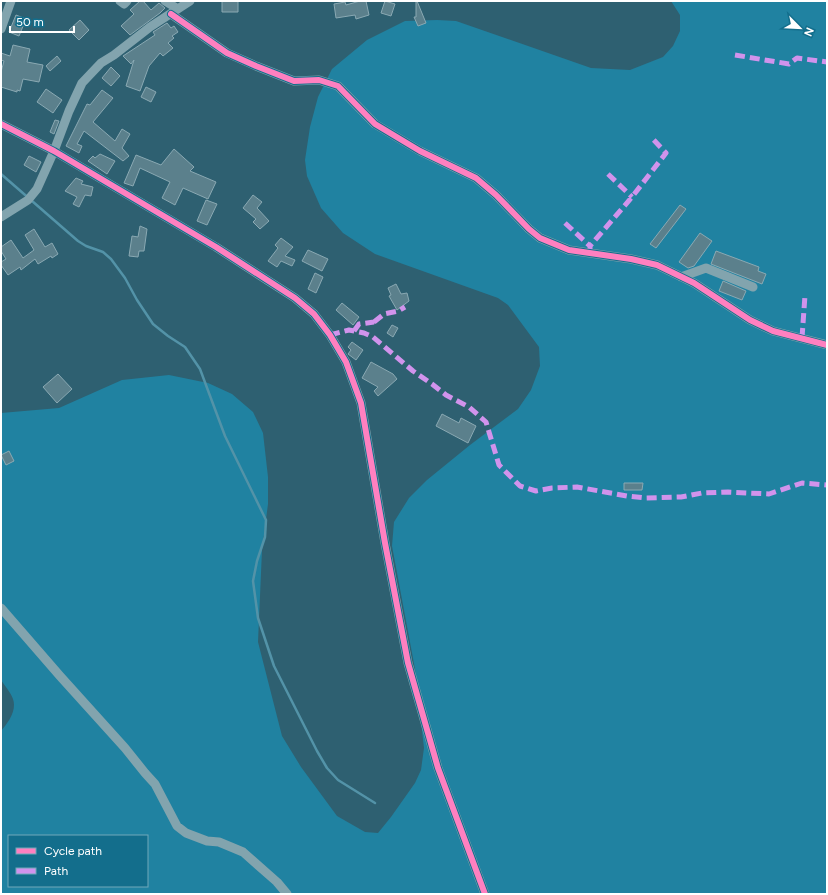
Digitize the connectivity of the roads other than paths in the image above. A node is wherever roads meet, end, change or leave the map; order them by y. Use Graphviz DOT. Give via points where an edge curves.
graph roads {
  1 [pos="11,1"];
  2 [pos="120,1"];
  3 [pos="127,1"];
  4 [pos="165,1"];
  5 [pos="190,1"];
  6 [pos="174,12"];
  7 [pos="1,29"];
  8 [pos="1,124"];
  9 [pos="54,151"];
  10 [pos="1,218"];
  11 [pos="681,277"];
  12 [pos="753,287"];
  13 [pos="827,345"];
  14 [pos="1,608"];
  15 [pos="286,894"];
  16 [pos="485,894"];
  1 -- 7 [label="street"];
  2 -- 3 [label="street" via="124,4"];
  4 -- 6 [label="street"];
  5 -- 6 [label="street"];
  6 -- 9 [label="street" via="101,63 82,83"];
  6 -- 11 [label="street" via="227,53 294,81 319,80 338,86 375,124 420,151 476,178 540,238 569,250 657,265"];
  8 -- 9 [label="street"];
  9 -- 10 [label="street" via="37,189 28,200"];
  9 -- 16 [label="street" via="216,247 295,298 314,314 346,362 361,403 408,663 438,768"];
  11 -- 12 [label="street" via="706,268"];
  11 -- 13 [label="street" via="750,320 773,331"];
  14 -- 15 [label="street" via="155,784 177,826 186,833 243,852 277,882"];
}
